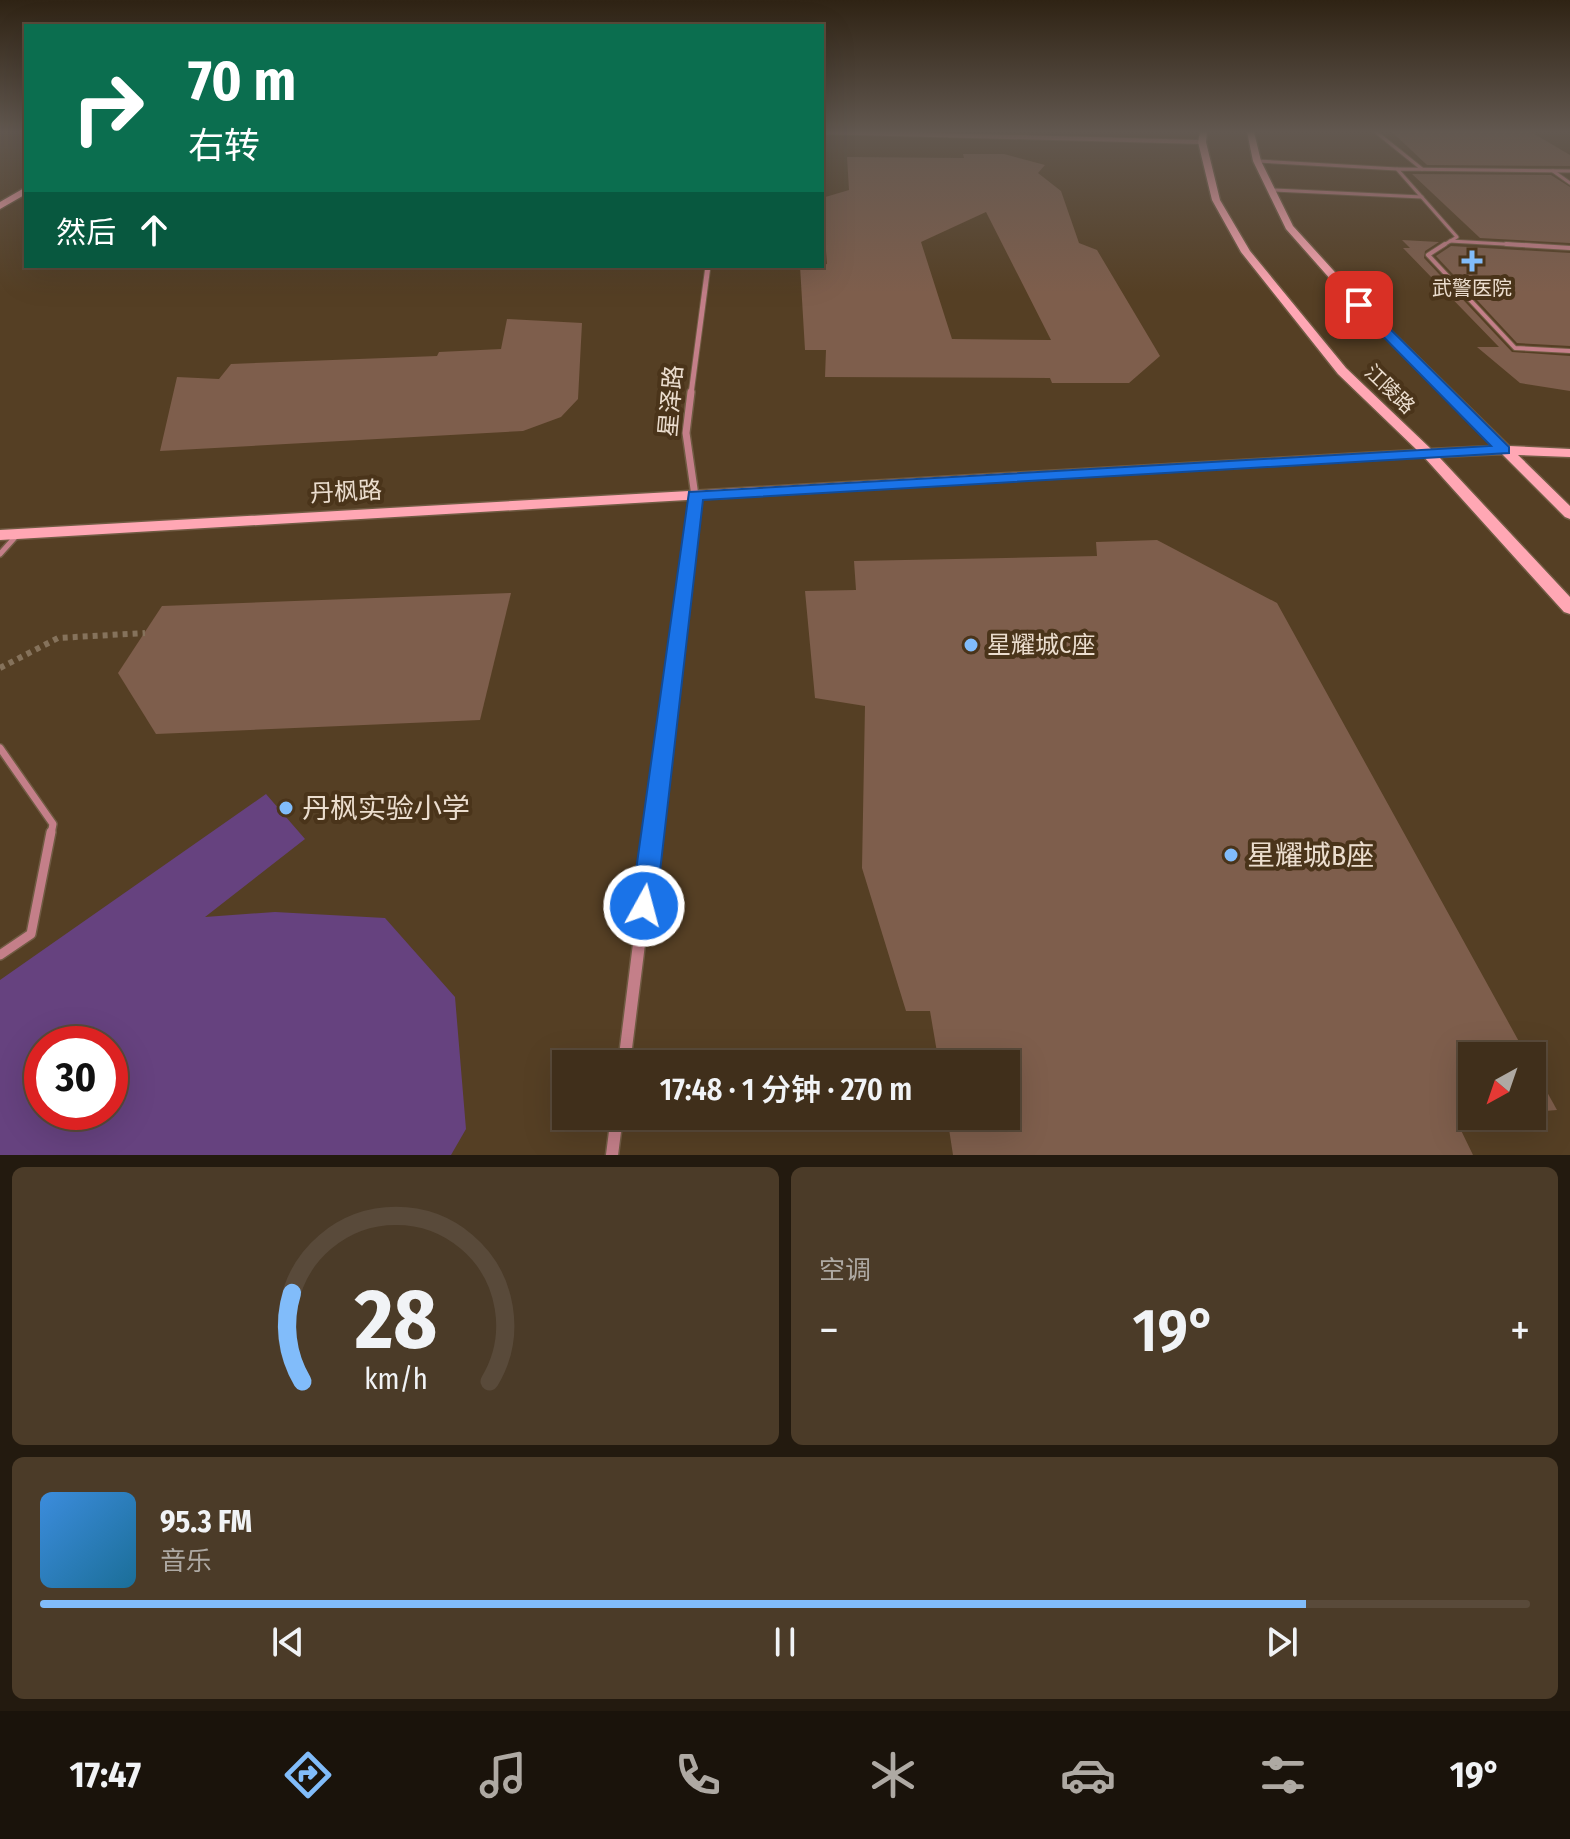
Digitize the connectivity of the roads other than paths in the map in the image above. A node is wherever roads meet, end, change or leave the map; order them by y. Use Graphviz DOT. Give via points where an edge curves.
graph roads {
  1 [pos="1213,186"];
  2 [pos="1272,186"];
  3 [pos="1413,186"];
  4 [pos="1274,190"];
  5 [pos="24,191"];
  6 [pos="1424,197"];
  7 [pos="0,206"];
  8 [pos="1450,241"];
  9 [pos="1570,248"];
  10 [pos="708,268"];
  11 [pos="1570,351"];
  12 [pos="1504,450"];
  13 [pos="1428,453"];
  14 [pos="1570,453"];
  15 [pos="695,496"];
  16 [pos="1570,514"];
  17 [pos="0,535"];
  18 [pos="17,535"];
  19 [pos="0,554"];
  20 [pos="1570,608"];
  21 [pos="0,748"];
  22 [pos="0,955"];
  23 [pos="626,1050"];
  24 [pos="615,1130"];
  25 [pos="612,1155"];
  1 -- 13 [label="main road, 江陵路" via="1246,252 1342,371"];
  2 -- 4 [label="main road, 江陵路"];
  3 -- 6 [label="lane"];
  4 -- 6 [label="lane"];
  4 -- 12 [label="main road, 江陵路" via="1289,227"];
  5 -- 7 [label="main road"];
  6 -- 8 [label="lane" via="1457,237"];
  8 -- 9 [label="lane"];
  8 -- 11 [label="lane" via="1428,255 1515,348"];
  10 -- 15 [label="street, 星泽路" via="686,433"];
  12 -- 13 [label="main road"];
  12 -- 14 [label="main road"];
  12 -- 16 [label="main road, 江陵路"];
  13 -- 15 [label="main road, 丹枫路"];
  13 -- 20 [label="main road, 江陵路"];
  15 -- 18 [label="main road, 丹枫路"];
  15 -- 23 [label="street, 星泽路"];
  17 -- 18 [label="main road, 丹枫路"];
  18 -- 19 [label="lane"];
  21 -- 22 [label="lane" via="53,824 31,934"];
  24 -- 25 [label="street"];
}
